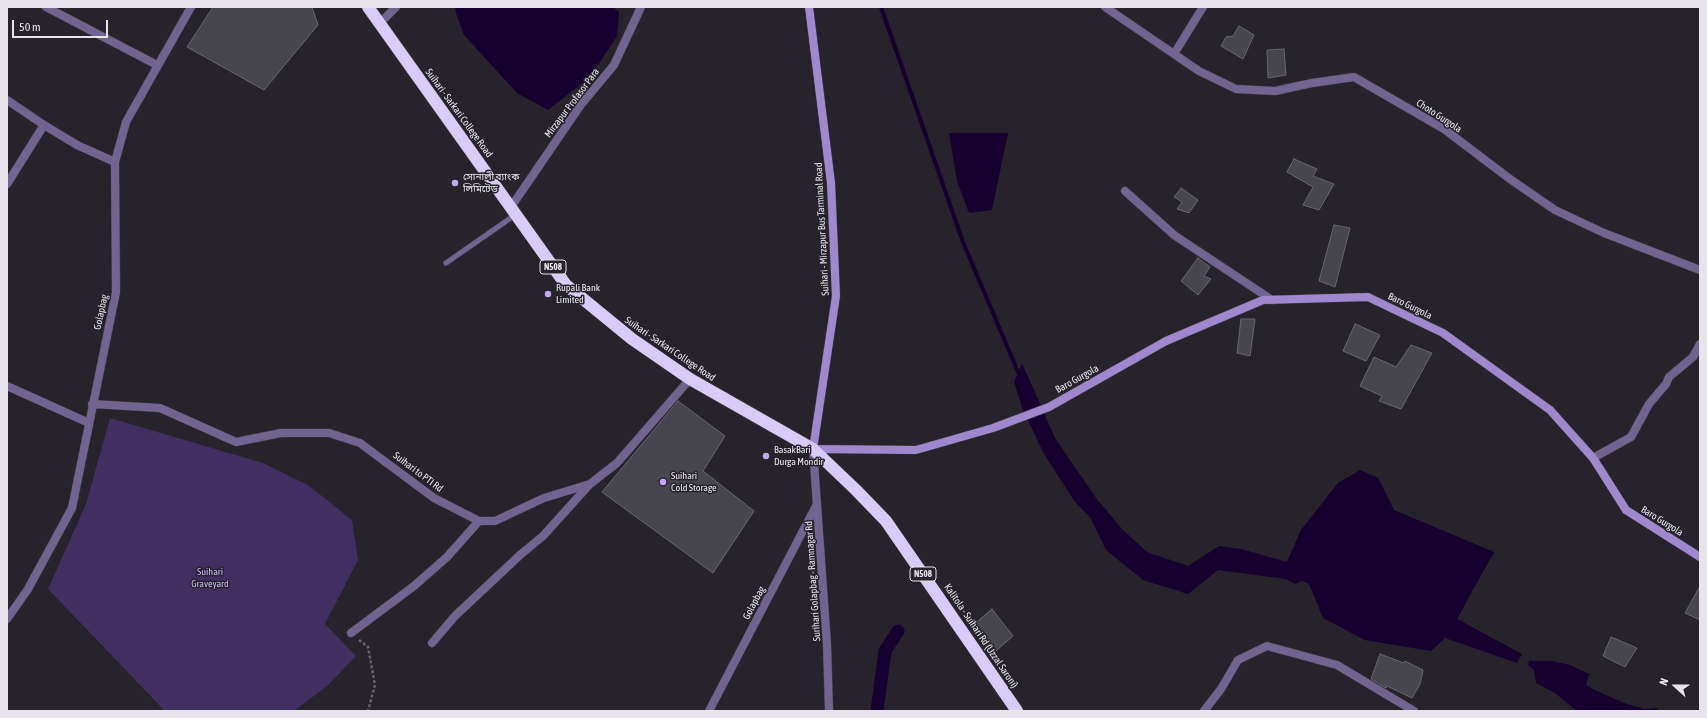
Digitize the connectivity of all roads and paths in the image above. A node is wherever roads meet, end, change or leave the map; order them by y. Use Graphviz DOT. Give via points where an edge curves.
graph roads {
  1 [pos="46,7"];
  2 [pos="191,7"];
  3 [pos="368,7"];
  4 [pos="396,7"];
  5 [pos="641,7"];
  6 [pos="809,7"];
  7 [pos="1105,7"];
  8 [pos="1203,7"];
  9 [pos="380,23"];
  10 [pos="1174,54"];
  11 [pos="157,66"];
  12 [pos="7,100"];
  13 [pos="44,126"];
  14 [pos="115,162"];
  15 [pos="7,184"];
  16 [pos="1125,191"];
  17 [pos="514,211"];
  18 [pos="446,263"];
  19 [pos="1700,270"];
  20 [pos="1272,300"];
  21 [pos="1700,344"];
  22 [pos="690,379"];
  23 [pos="7,386"];
  24 [pos="92,404"];
  25 [pos="89,423"];
  26 [pos="814,449"];
  27 [pos="1592,458"];
  28 [pos="590,484"];
  29 [pos="817,504"];
  30 [pos="479,521"];
  31 [pos="1700,556"];
  32 [pos="7,619"];
  33 [pos="351,633"];
  34 [pos="432,643"];
  35 [pos="368,711"];
  36 [pos="709,711"];
  37 [pos="828,711"];
  38 [pos="1017,711"];
  39 [pos="1204,711"];
  40 [pos="1414,711"];
  1 -- 11 [label="street"];
  2 -- 11 [label="street, Golapbag"];
  3 -- 9 [label="highway, Suihari - Sarkari College Road / N508"];
  4 -- 9 [label="street"];
  5 -- 17 [label="street, Mirzapur Profasor Para" via="614,65 580,106"];
  6 -- 26 [label="street, Suihari - Mirzapur Bus Tarminal Road" via="831,183 836,296"];
  7 -- 10 [label="street, Choto Gurgola"];
  8 -- 10 [label="street"];
  9 -- 17 [label="highway, Suihari - Sarkari College Road / N508"];
  10 -- 19 [label="street, Choto Gurgola" via="1199,71 1236,89 1275,91 1354,77 1444,129 1555,210 1604,233"];
  11 -- 14 [label="street, Golapbag" via="126,122"];
  12 -- 13 [label="street"];
  13 -- 14 [label="street" via="77,145"];
  13 -- 15 [label="street"];
  14 -- 24 [label="street, Golapbag" via="116,292"];
  16 -- 20 [label="street" via="1174,235"];
  17 -- 18 [label="lane"];
  17 -- 22 [label="highway, Suihari - Sarkari College Road / N508" via="566,285 632,339"];
  20 -- 26 [label="street, Baro Gurgola" via="1263,300 1166,341 1049,407 993,428 916,450"];
  20 -- 27 [label="street, Baro Gurgola" via="1368,297 1429,327 1443,334 1550,410"];
  21 -- 27 [label="street" via="1693,356 1670,377 1649,404 1631,437"];
  22 -- 26 [label="highway, Suihari - Sarkari College Road / N508"];
  22 -- 28 [label="street" via="617,463"];
  23 -- 25 [label="street"];
  24 -- 25 [label="street, Golapbag"];
  24 -- 30 [label="street, Suihari to PTI Rd" via="160,408 236,442 281,433 329,433 360,443 434,498"];
  25 -- 32 [label="street, Golapbag" via="72,508 28,589"];
  26 -- 29 [label="street, Surihari Golapbag - Ramnagar Rd"];
  26 -- 38 [label="highway, Kalitola - Suihari Rd (Uzzal Saroni) / N508" via="886,521"];
  27 -- 31 [label="street, Baro Gurgola" via="1626,510"];
  28 -- 30 [label="street" via="544,498 495,521"];
  28 -- 34 [label="street" via="543,536 455,616"];
  29 -- 36 [label="street, Golapbag"];
  29 -- 37 [label="street, Surihari Golapbag - Ramnagar Rd" via="828,644"];
  30 -- 33 [label="street" via="447,557 414,586"];
  33 -- 35 [label="path" via="368,647 375,685"];
  39 -- 40 [label="street" via="1238,660 1267,646 1337,665"];
}
